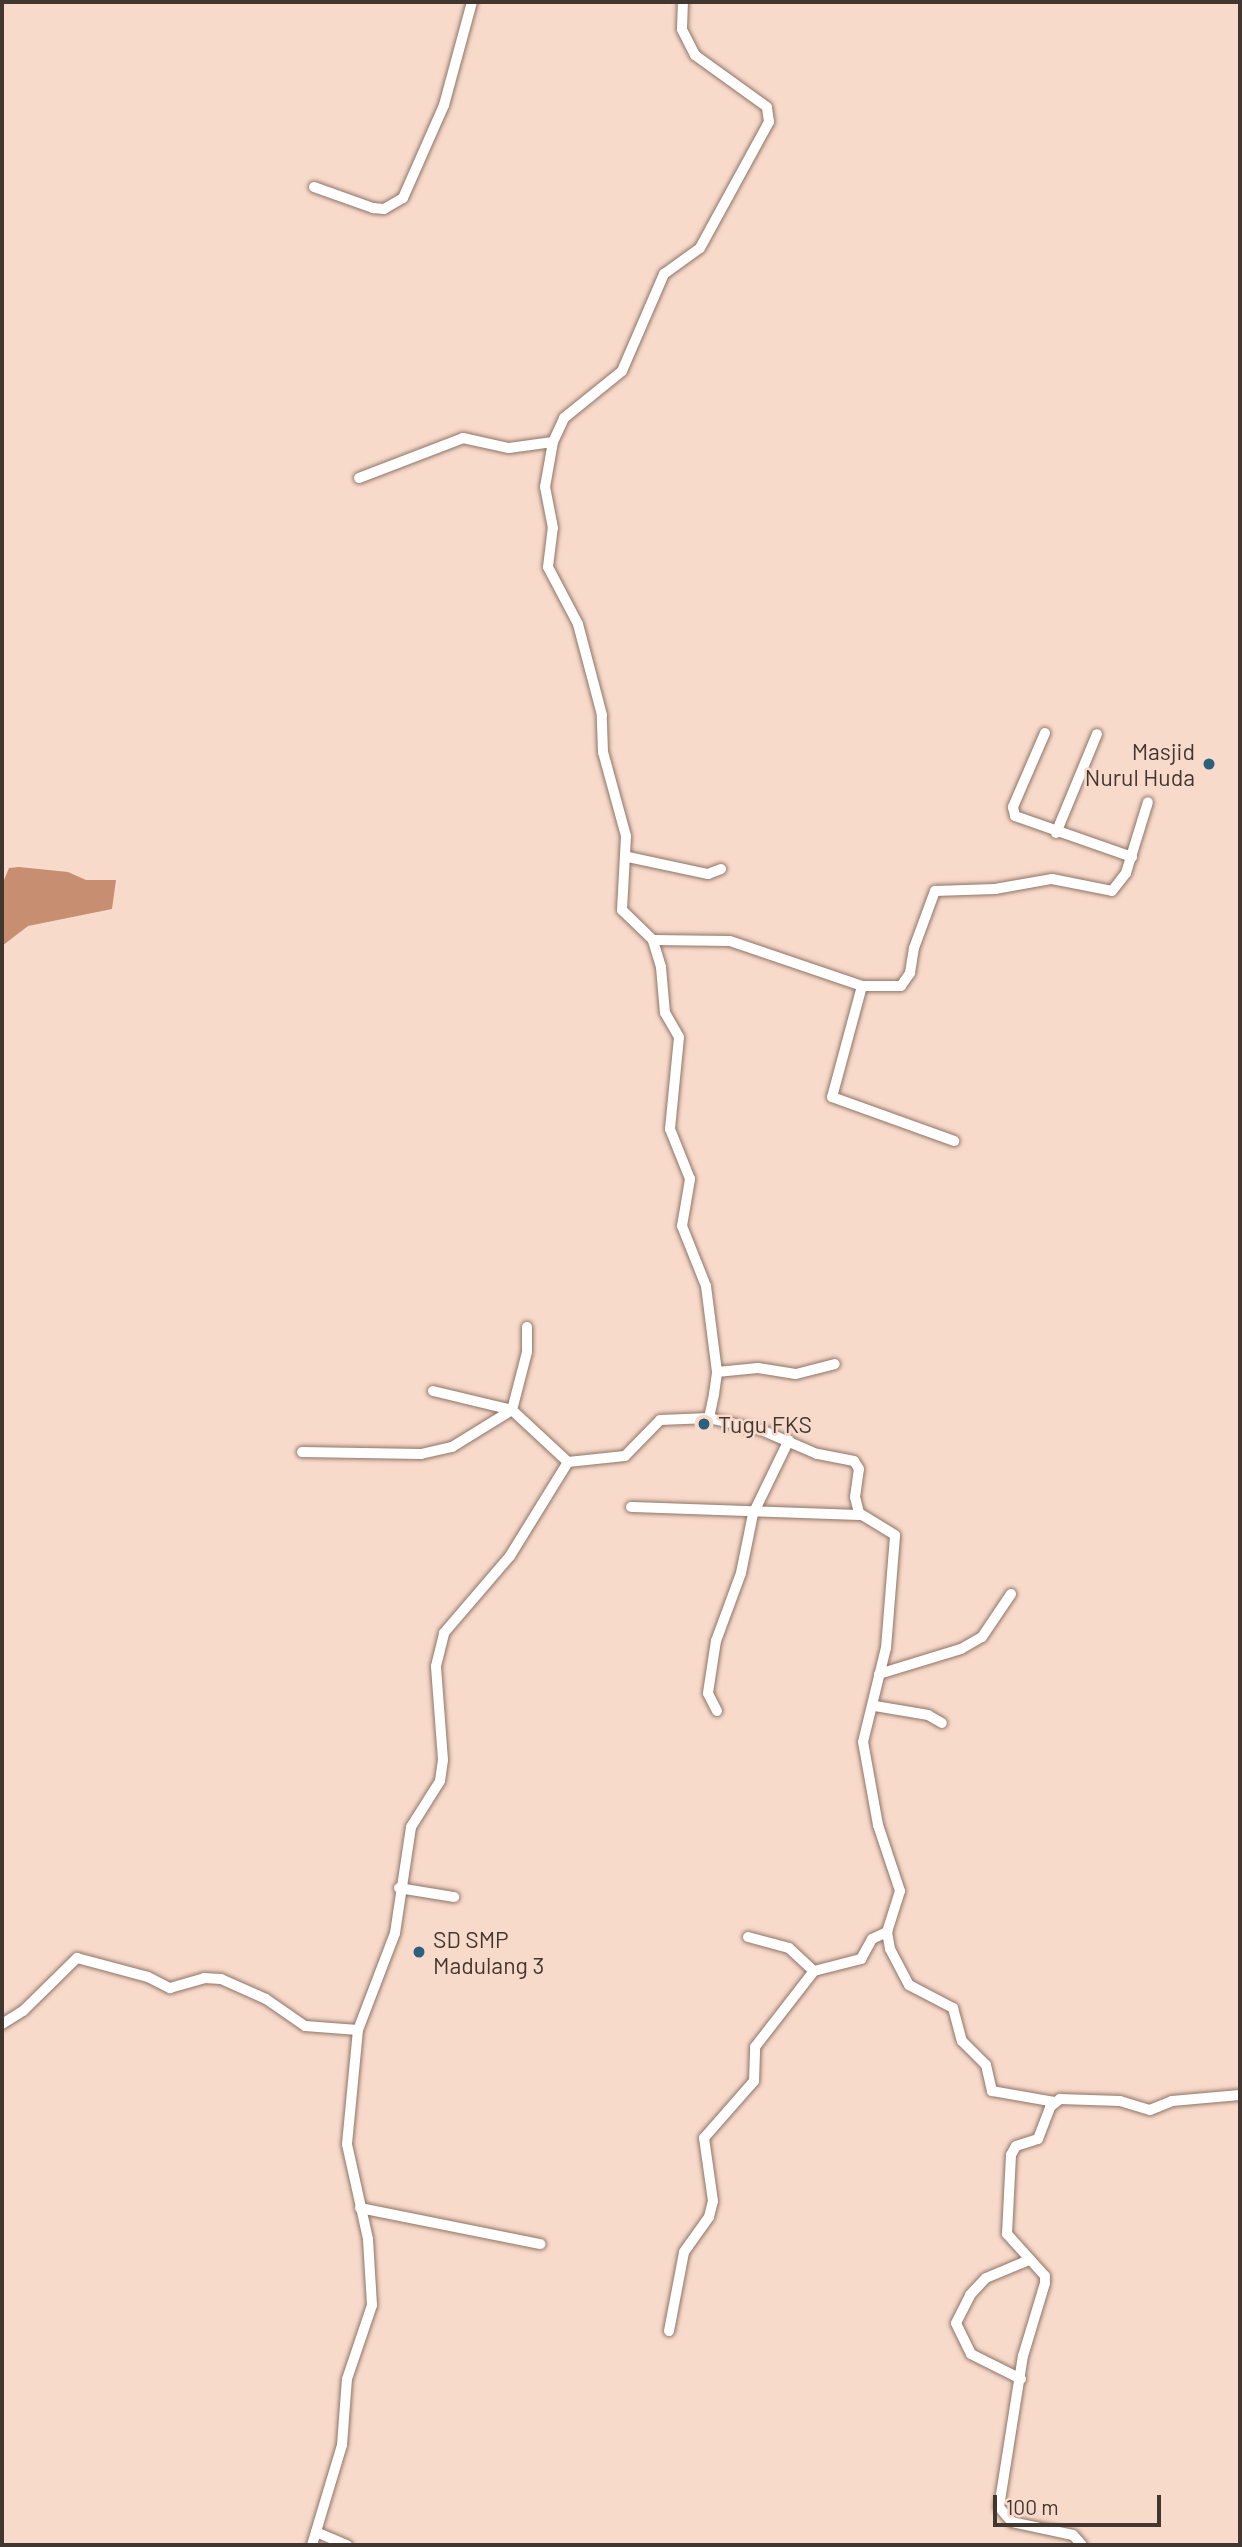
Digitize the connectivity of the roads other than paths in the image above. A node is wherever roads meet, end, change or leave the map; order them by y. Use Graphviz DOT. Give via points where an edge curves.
graph roads {
  1 [pos="472,2"];
  2 [pos="683,2"];
  3 [pos="314,187"];
  4 [pos="553,442"];
  5 [pos="359,478"];
  6 [pos="1045,733"];
  7 [pos="1097,734"];
  8 [pos="1148,802"];
  9 [pos="1056,833"];
  10 [pos="628,857"];
  11 [pos="1132,857"];
  12 [pos="721,869"];
  13 [pos="653,940"];
  14 [pos="862,986"];
  15 [pos="954,1141"];
  16 [pos="527,1327"];
  17 [pos="835,1364"];
  18 [pos="717,1372"];
  19 [pos="433,1391"];
  20 [pos="512,1410"];
  21 [pos="709,1418"];
  22 [pos="789,1440"];
  23 [pos="302,1452"];
  24 [pos="568,1462"];
  25 [pos="631,1507"];
  26 [pos="753,1514"];
  27 [pos="861,1515"];
  28 [pos="1011,1594"];
  29 [pos="879,1674"];
  30 [pos="875,1706"];
  31 [pos="717,1711"];
  32 [pos="942,1723"];
  33 [pos="399,1888"];
  34 [pos="454,1897"];
  35 [pos="887,1932"];
  36 [pos="748,1937"];
  37 [pos="814,1971"];
  38 [pos="2,2024"];
  39 [pos="358,2030"];
  40 [pos="1240,2095"];
  41 [pos="1055,2102"];
  42 [pos="360,2208"];
  43 [pos="540,2244"];
  44 [pos="1029,2260"];
  45 [pos="669,2332"];
  46 [pos="1021,2379"];
  47 [pos="316,2532"];
  48 [pos="312,2545"];
  49 [pos="347,2545"];
  50 [pos="1082,2545"];
  1 -- 3 [label="street" via="444,105 403,198 384,209 373,208"];
  2 -- 4 [label="street" via="682,29 695,55 767,107 769,122 699,248 664,274 622,371 564,418"];
  4 -- 5 [label="street" via="509,448 463,438"];
  4 -- 10 [label="street" via="545,487 553,528 548,568 578,624 602,715 603,752"];
  6 -- 9 [label="street" via="1013,807 1021,822"];
  7 -- 9 [label="street"];
  8 -- 11 [label="street"];
  9 -- 11 [label="street"];
  10 -- 12 [label="street" via="708,874"];
  10 -- 13 [label="street" via="622,910"];
  11 -- 14 [label="street" via="1112,891 1052,879 995,889 935,891 907,981 893,988"];
  13 -- 14 [label="street" via="747,944"];
  13 -- 18 [label="street" via="661,967 665,1013 679,1037 670,1129 690,1179 682,1226 706,1286"];
  14 -- 15 [label="street" via="832,1097"];
  16 -- 20 [label="street" via="525,1363"];
  17 -- 18 [label="street" via="796,1374 758,1368"];
  18 -- 21 [label="street"];
  19 -- 20 [label="street"];
  20 -- 23 [label="street" via="452,1447 421,1454"];
  20 -- 24 [label="street"];
  21 -- 22 [label="street"];
  21 -- 24 [label="street" via="660,1420 625,1456"];
  22 -- 26 [label="street"];
  22 -- 27 [label="street" via="817,1454 858,1464 855,1497"];
  24 -- 33 [label="street" via="510,1556 444,1633 436,1666 443,1760 440,1781 411,1827"];
  25 -- 26 [label="street"];
  26 -- 27 [label="street"];
  26 -- 31 [label="street" via="741,1573 709,1667 708,1693"];
  27 -- 29 [label="street" via="891,1530 895,1539"];
  28 -- 29 [label="street" via="982,1637 961,1649"];
  29 -- 30 [label="street"];
  30 -- 32 [label="street"];
  30 -- 35 [label="street" via="863,1734 864,1762 878,1825 900,1886"];
  33 -- 34 [label="street"];
  33 -- 39 [label="street" via="395,1933"];
  35 -- 37 [label="street" via="872,1939 858,1961"];
  35 -- 41 [label="street" via="890,1949 909,1985 953,2008 961,2040 986,2065 992,2091"];
  36 -- 37 [label="street" via="789,1948"];
  37 -- 45 [label="street" via="755,2047 754,2081 704,2138 713,2201 709,2217 684,2252"];
  38 -- 39 [label="street" via="23,2011 77,1958 148,1977 170,1988 204,1978 222,1979 266,1999 306,2026"];
  39 -- 42 [label="street" via="347,2144"];
  40 -- 41 [label="street" via="1172,2101 1150,2110 1120,2101"];
  41 -- 44 [label="street" via="1038,2139 1016,2146 1012,2155 1007,2234"];
  42 -- 43 [label="street"];
  42 -- 47 [label="street" via="372,2305 347,2379 342,2445"];
  44 -- 46 [label="street" via="1045,2283 1023,2356"];
  44 -- 46 [label="street" via="986,2278 970,2295 956,2323 971,2354"];
  46 -- 50 [label="street" via="999,2486 999,2507 1012,2522 1073,2535"];
  47 -- 48 [label="street"];
  47 -- 49 [label="street"];
}
